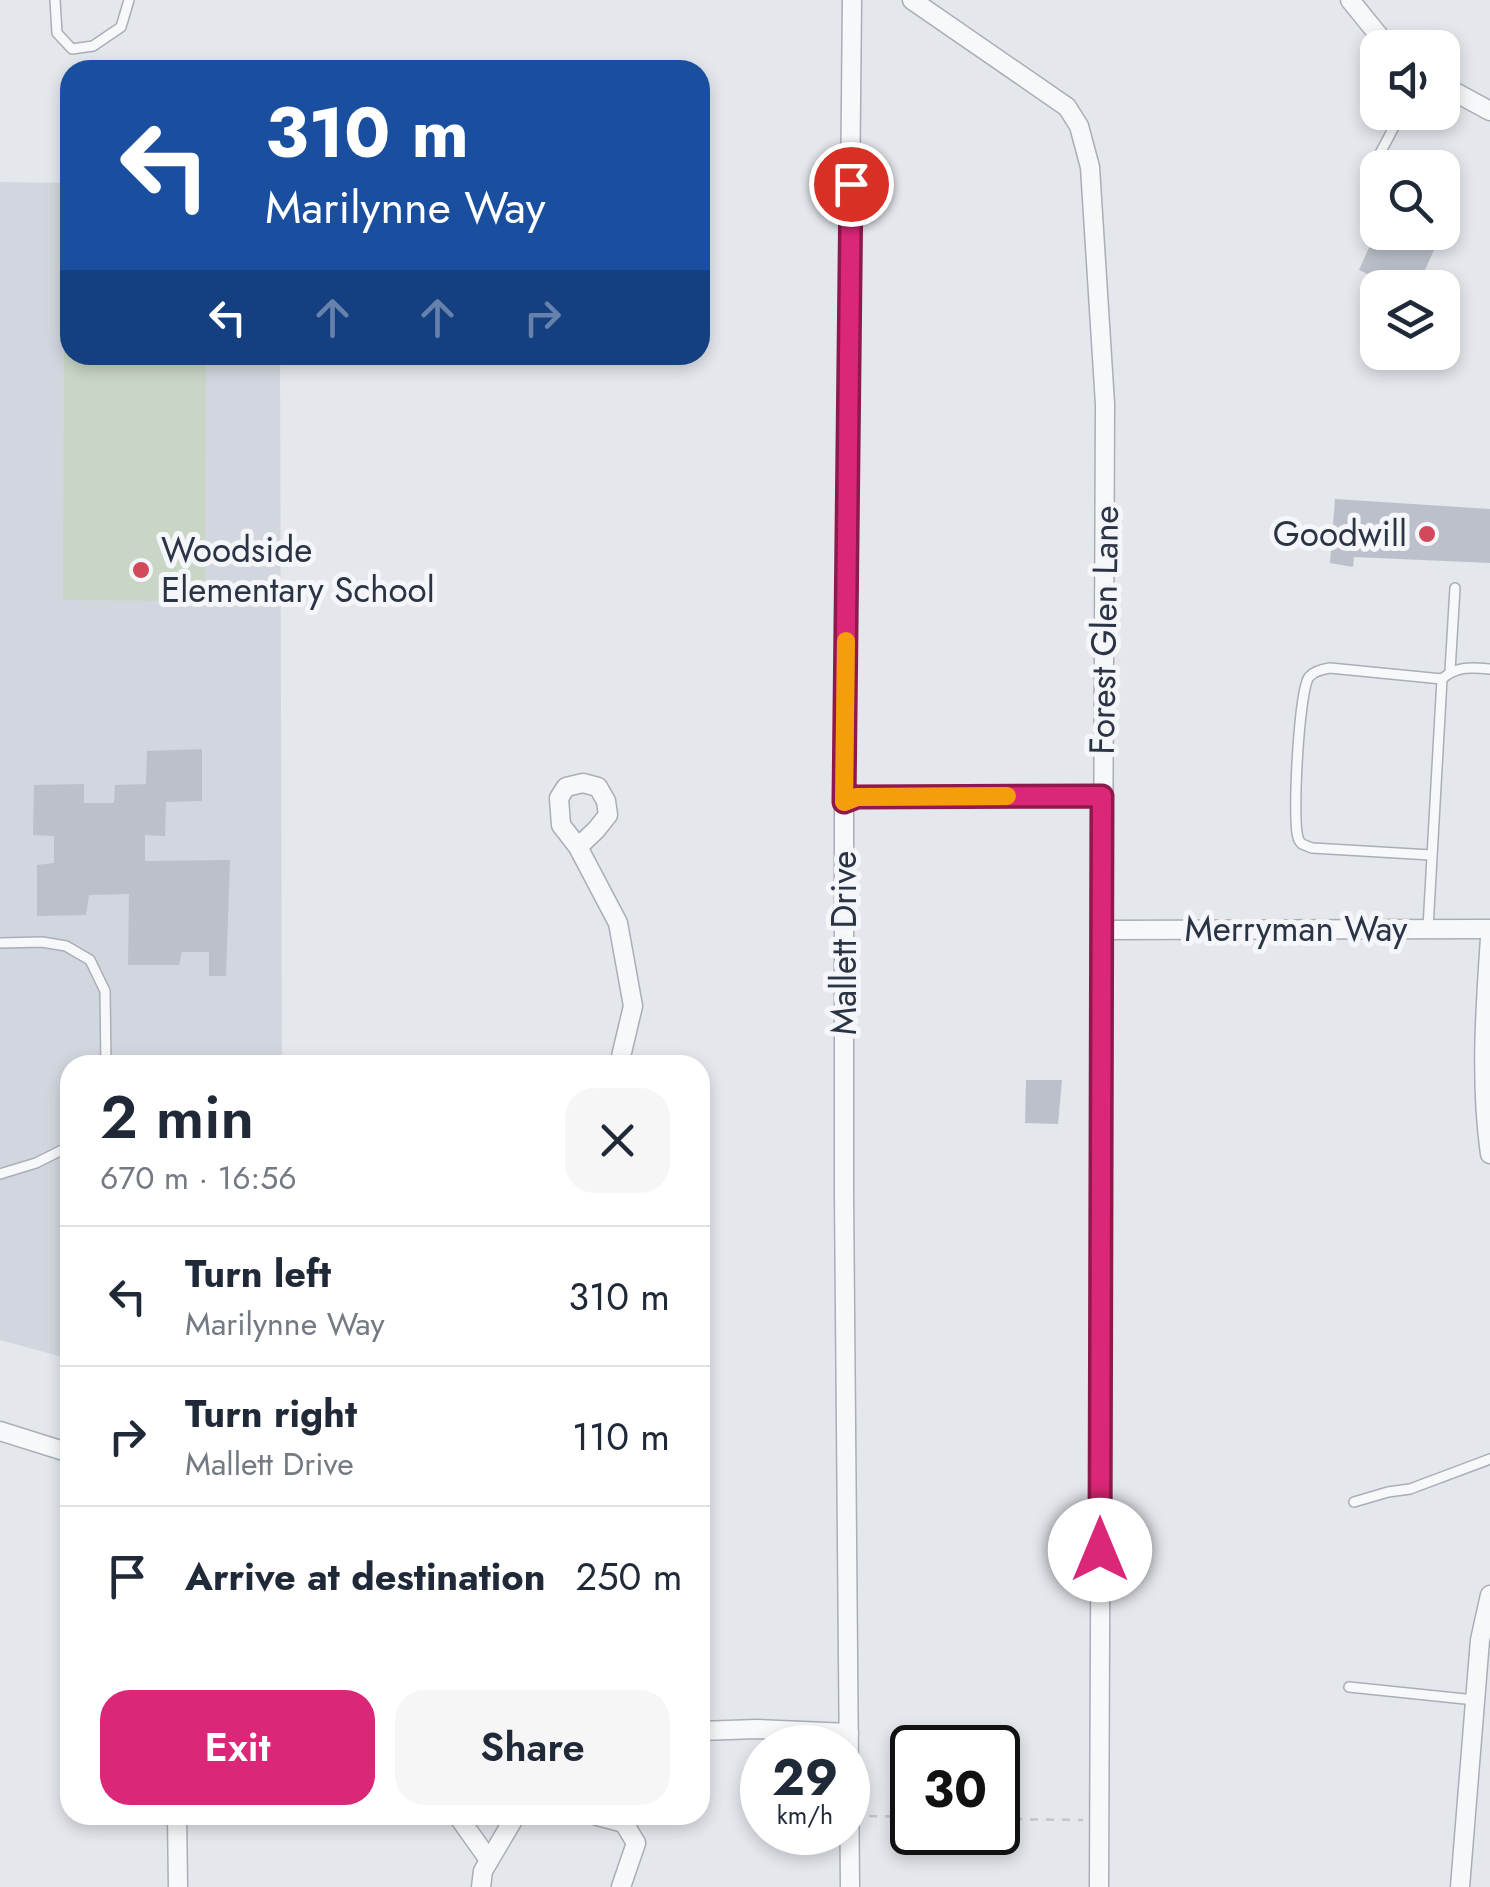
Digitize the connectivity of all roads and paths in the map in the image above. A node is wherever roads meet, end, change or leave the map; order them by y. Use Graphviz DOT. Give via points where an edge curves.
graph roads {
  1 [pos="55,0"];
  2 [pos="129,0"];
  3 [pos="852,0"];
  4 [pos="912,0"];
  5 [pos="1350,0"];
  6 [pos="1374,30"];
  7 [pos="1460,95"];
  8 [pos="1490,111"];
  9 [pos="1454,588"];
  10 [pos="1490,669"];
  11 [pos="1446,675"];
  12 [pos="1102,796"];
  13 [pos="844,802"];
  14 [pos="578,847"];
  15 [pos="1431,855"];
  16 [pos="1428,928"];
  17 [pos="1102,930"];
  18 [pos="1490,930"];
  19 [pos="1490,938"];
  20 [pos="0,942"];
  21 [pos="106,1055"];
  22 [pos="622,1055"];
  23 [pos="60,1151"];
  24 [pos="1490,1154"];
  25 [pos="0,1174"];
  26 [pos="0,1431"];
  27 [pos="60,1449"];
  28 [pos="1490,1459"];
  29 [pos="1354,1502"];
  30 [pos="1490,1595"];
  31 [pos="1349,1687"];
  32 [pos="1475,1700"];
  33 [pos="849,1725"];
  34 [pos="740,1730"];
  35 [pos="710,1731"];
  36 [pos="1020,1819"];
  37 [pos="1099,1821"];
  38 [pos="177,1825"];
  39 [pos="465,1825"];
  40 [pos="510,1825"];
  41 [pos="625,1825"];
  42 [pos="850,1855"];
  43 [pos="489,1860"];
  44 [pos="178,1887"];
  45 [pos="481,1887"];
  46 [pos="621,1887"];
  47 [pos="850,1887"];
  48 [pos="1099,1887"];
  49 [pos="1460,1887"];
  1 -- 2 [label="lane" via="56,33 72,48 93,46 121,27"];
  3 -- 13 [label="street, Mallett Drive"];
  4 -- 12 [label="street, Forest Glen Lane" via="1067,107 1090,167 1105,404"];
  5 -- 6 [label="street"];
  7 -- 8 [label="street"];
  9 -- 11 [label="lane"];
  10 -- 11 [label="lane" via="1464,667"];
  11 -- 15 [label="lane"];
  11 -- 15 [label="lane" via="1318,670 1302,695 1298,738 1296,819 1302,844"];
  12 -- 13 [label="street"];
  12 -- 17 [label="street, Forest Glen Lane"];
  13 -- 33 [label="street, Mallett Drive"];
  14 -- 22 [label="street" via="618,923 633,1006"];
  15 -- 16 [label="lane"];
  16 -- 17 [label="street, Merryman Way"];
  16 -- 18 [label="street, Merryman Way"];
  17 -- 37 [label="street, Forest Glen Lane"];
  19 -- 24 [label="street" via="1484,1038"];
  20 -- 21 [label="lane" via="66,946 90,960 105,990"];
  23 -- 25 [label="lane"];
  26 -- 27 [label="street"];
  28 -- 29 [label="lane"];
  30 -- 32 [label="street"];
  31 -- 32 [label="lane"];
  32 -- 49 [label="street"];
  34 -- 35 [label="street"];
  36 -- 37 [label="path"];
  37 -- 48 [label="street, Forest Glen Lane"];
  38 -- 44 [label="street"];
  39 -- 43 [label="street"];
  40 -- 43 [label="street"];
  41 -- 46 [label="street" via="636,1843"];
  42 -- 47 [label="street, Mallett Drive"];
  43 -- 45 [label="street"];
}
